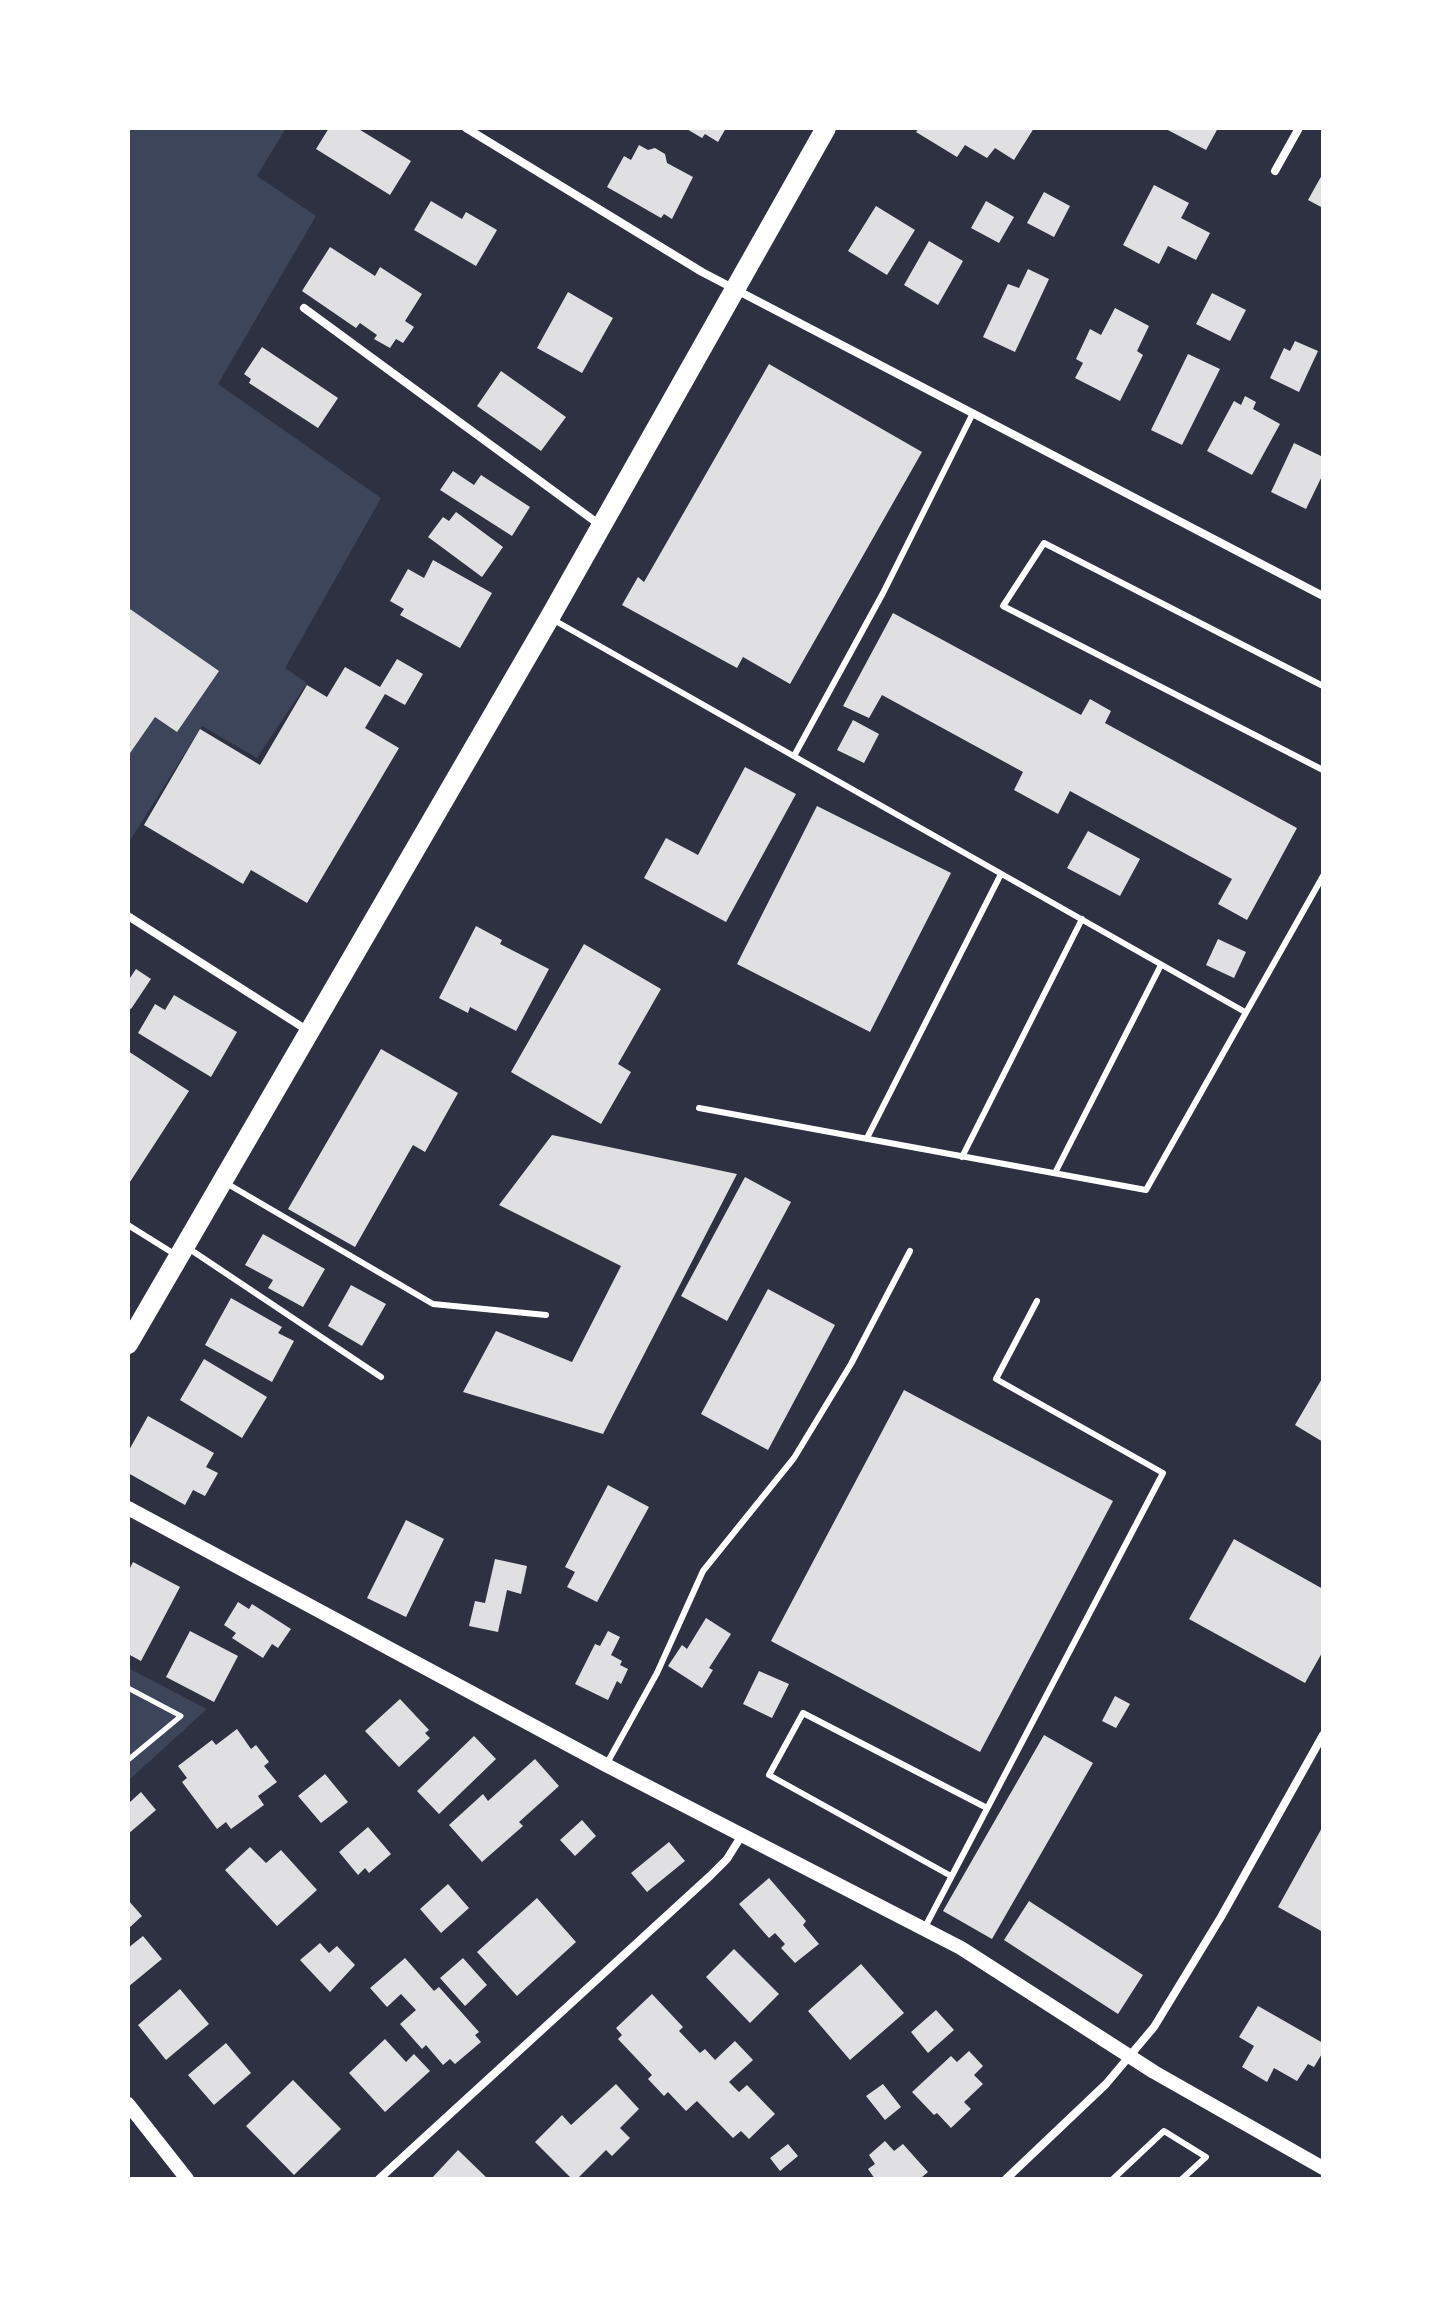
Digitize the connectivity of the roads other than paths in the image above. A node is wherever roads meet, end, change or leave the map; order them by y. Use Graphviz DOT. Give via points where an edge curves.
graph roads {
  1 [pos="466,128"];
  2 [pos="826,128"];
  3 [pos="1299,128"];
  4 [pos="1275,171"];
  5 [pos="736,288"];
  6 [pos="304,308"];
  7 [pos="973,413"];
  8 [pos="601,526"];
  9 [pos="1323,596"];
  10 [pos="550,617"];
  11 [pos="1323,686"];
  12 [pos="794,756"];
  13 [pos="1323,770"];
  14 [pos="1001,874"];
  15 [pos="1323,876"];
  16 [pos="128,916"];
  17 [pos="1082,919"];
  18 [pos="1161,965"];
  19 [pos="1245,1012"];
  20 [pos="310,1032"];
  21 [pos="699,1108"];
  22 [pos="867,1138"];
  23 [pos="962,1157"];
  24 [pos="1055,1173"];
  25 [pos="223,1182"];
  26 [pos="128,1225"];
  27 [pos="910,1251"];
  28 [pos="182,1252"];
  29 [pos="1037,1301"];
  30 [pos="546,1315"];
  31 [pos="128,1344"];
  32 [pos="381,1377"];
  33 [pos="128,1508"];
  34 [pos="1323,1735"];
  35 [pos="606,1765"];
  36 [pos="987,1808"];
  37 [pos="742,1835"];
  38 [pos="951,1876"];
  39 [pos="924,1929"];
  40 [pos="1130,2057"];
  41 [pos="128,2104"];
  42 [pos="1323,2168"];
  43 [pos="187,2179"];
  44 [pos="379,2179"];
  45 [pos="1006,2179"];
  46 [pos="1113,2179"];
  47 [pos="1182,2179"];
  1 -- 5 [label="street" via="680,260"];
  2 -- 5 [label="main road"];
  3 -- 4 [label="street"];
  5 -- 7 [label="street"];
  5 -- 8 [label="main road"];
  6 -- 8 [label="street"];
  7 -- 9 [label="street"];
  7 -- 12 [label="lane"];
  8 -- 10 [label="main road"];
  10 -- 12 [label="lane"];
  10 -- 20 [label="main road"];
  11 -- 13 [label="lane" via="1044,543 1003,606"];
  12 -- 14 [label="lane"];
  14 -- 17 [label="lane"];
  14 -- 22 [label="lane"];
  15 -- 19 [label="lane"];
  16 -- 20 [label="street"];
  17 -- 18 [label="lane"];
  17 -- 23 [label="lane"];
  18 -- 19 [label="lane"];
  18 -- 24 [label="lane"];
  19 -- 24 [label="lane" via="1146,1190"];
  20 -- 25 [label="main road"];
  21 -- 22 [label="lane"];
  22 -- 23 [label="lane"];
  23 -- 24 [label="lane"];
  25 -- 28 [label="main road"];
  25 -- 30 [label="lane" via="433,1304"];
  26 -- 28 [label="lane"];
  27 -- 35 [label="lane" via="794,1458 703,1571 657,1673"];
  28 -- 31 [label="main road"];
  28 -- 32 [label="lane"];
  29 -- 36 [label="lane" via="996,1379 1163,1473"];
  33 -- 35 [label="street"];
  34 -- 40 [label="street" via="1195,1960"];
  35 -- 37 [label="street"];
  36 -- 38 [label="lane"];
  36 -- 38 [label="lane" via="803,1713 769,1775"];
  37 -- 39 [label="street"];
  37 -- 44 [label="street" via="710,1876"];
  38 -- 39 [label="lane"];
  39 -- 40 [label="street"];
  40 -- 42 [label="street"];
  40 -- 45 [label="street"];
  41 -- 43 [label="street"];
  46 -- 47 [label="lane" via="1164,2131 1206,2157"];
}
